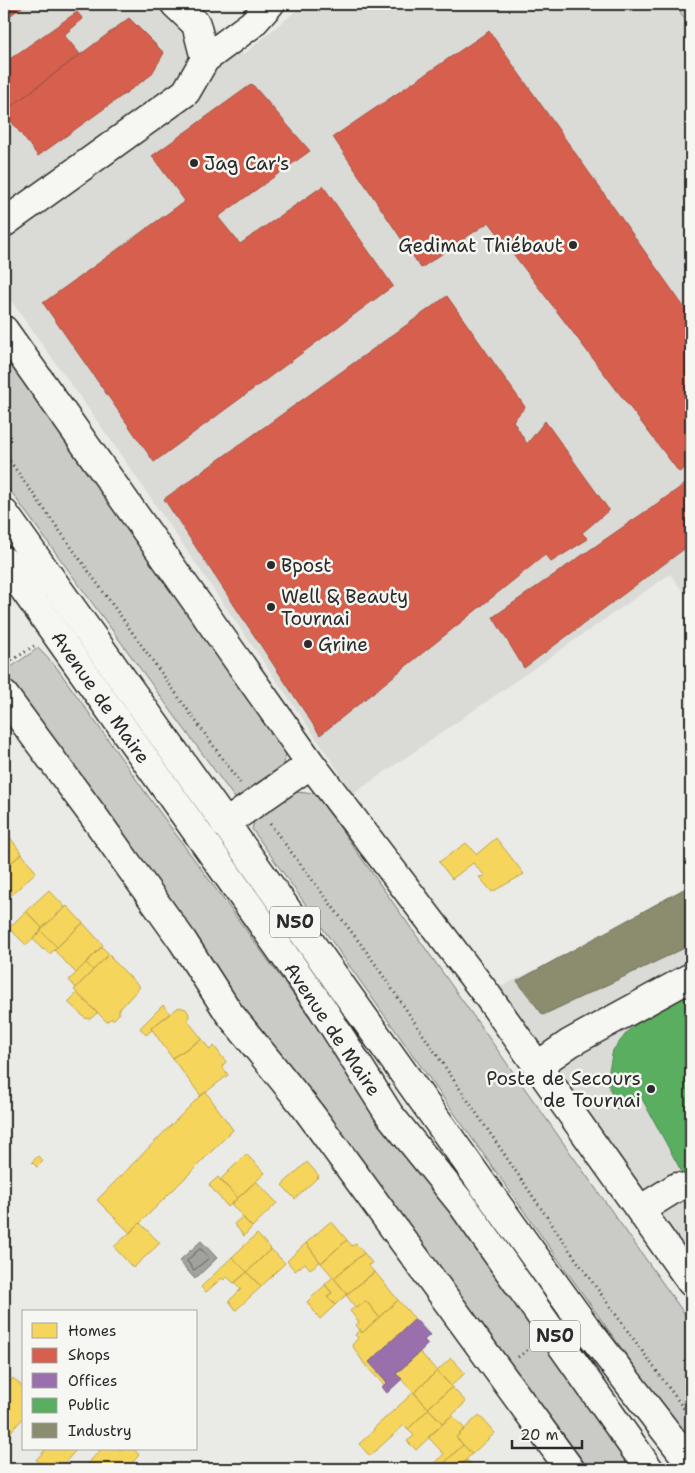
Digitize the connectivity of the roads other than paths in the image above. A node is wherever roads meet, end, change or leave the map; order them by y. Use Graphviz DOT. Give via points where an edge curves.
graph roads {
  1 [pos="175,4"];
  2 [pos="270,4"];
  3 [pos="205,59"];
  4 [pos="4,223"];
  5 [pos="4,330"];
  6 [pos="4,513"];
  7 [pos="4,561"];
  8 [pos="4,695"];
  9 [pos="311,764"];
  10 [pos="225,824"];
  11 [pos="691,977"];
  12 [pos="537,1066"];
  13 [pos="677,1187"];
  14 [pos="640,1210"];
  15 [pos="691,1282"];
  16 [pos="691,1464"];
  17 [pos="570,1469"];
  18 [pos="649,1469"];
  1 -- 3 [label="street" via="196,24"];
  2 -- 3 [label="street" via="252,24"];
  3 -- 4 [label="street" via="186,92"];
  5 -- 9 [label="street"];
  6 -- 10 [label="street, Avenue de Maire / N50"];
  7 -- 18 [label="street, Avenue de Maire / N50" via="322,1008 390,1114 461,1203"];
  8 -- 17 [label="street" via="182,940 228,1013 306,1108"];
  9 -- 10 [label="street"];
  9 -- 12 [label="street" via="487,995"];
  10 -- 16 [label="street, Avenue de Maire / N50" via="587,1330"];
  11 -- 12 [label="street" via="570,1043"];
  12 -- 14 [label="street"];
  13 -- 14 [label="street"];
  14 -- 15 [label="street"];
}
